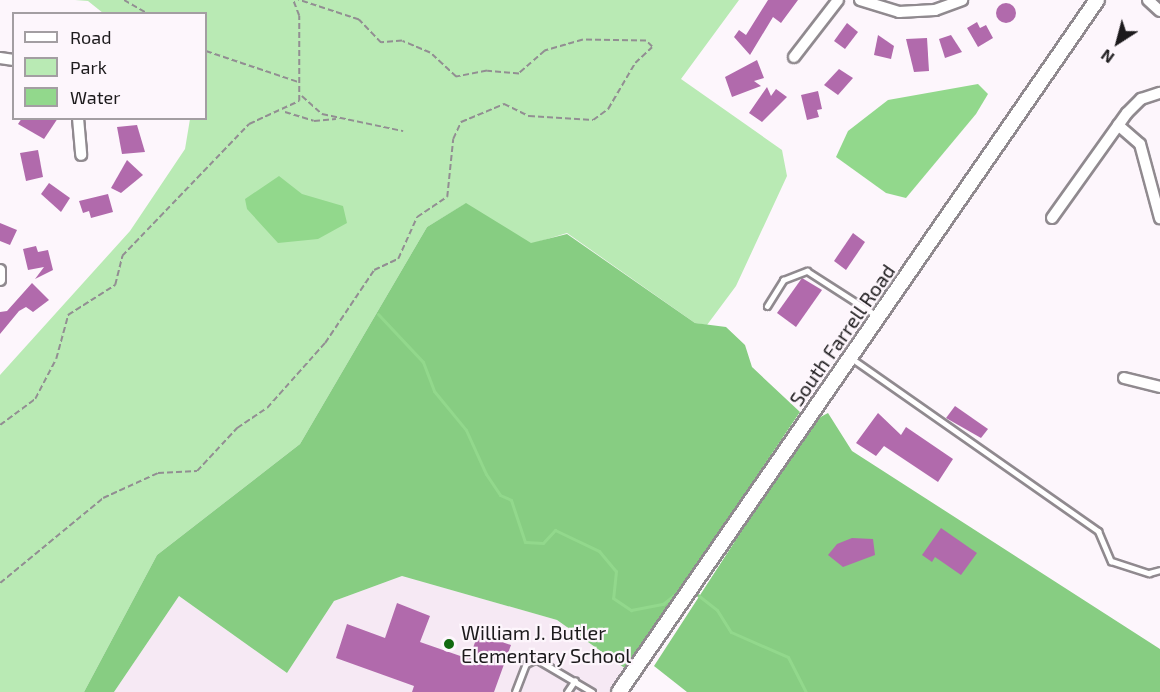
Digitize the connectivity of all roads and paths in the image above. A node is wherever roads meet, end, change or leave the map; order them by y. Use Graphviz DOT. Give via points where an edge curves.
graph roads {
  1 [pos="124,0"];
  2 [pos="293,0"];
  3 [pos="298,0"];
  4 [pos="838,0"];
  5 [pos="860,0"];
  6 [pos="962,0"];
  7 [pos="1097,0"];
  8 [pos="1148,0"];
  9 [pos="1160,11"];
  10 [pos="145,12"];
  11 [pos="207,51"];
  12 [pos="794,57"];
  13 [pos="298,82"];
  14 [pos="1160,93"];
  15 [pos="301,95"];
  16 [pos="284,112"];
  17 [pos="338,119"];
  18 [pos="78,120"];
  19 [pos="1118,125"];
  20 [pos="403,131"];
  21 [pos="81,155"];
  22 [pos="1052,218"];
  23 [pos="1160,218"];
  24 [pos="0,270"];
  25 [pos="0,280"];
  26 [pos="767,306"];
  27 [pos="878,317"];
  28 [pos="850,357"];
  29 [pos="1124,378"];
  30 [pos="1160,387"];
  31 [pos="0,425"];
  32 [pos="1160,570"];
  33 [pos="0,583"];
  34 [pos="575,680"];
  35 [pos="515,692"];
  36 [pos="567,692"];
  37 [pos="592,692"];
  38 [pos="619,692"];
  1 -- 10 [label="path"];
  2 -- 13 [label="path" via="298,16"];
  3 -- 33 [label="path" via="359,20 381,43 402,41 430,53 456,77 519,74 545,51 583,40 646,41 652,47 635,63 608,109 593,120 529,116 504,104 461,122 453,139 447,197 417,217 398,259 374,270 326,343 267,408 237,428 196,471 158,473 103,498"];
  4 -- 12 [label="street"];
  5 -- 6 [label="street" via="899,12 935,10"];
  7 -- 27 [label="street, South Farrell Road"];
  8 -- 9 [label="street"];
  11 -- 13 [label="path"];
  13 -- 15 [label="path"];
  14 -- 19 [label="street" via="1141,99"];
  15 -- 16 [label="path"];
  15 -- 17 [label="path" via="312,110"];
  16 -- 17 [label="path" via="314,121"];
  16 -- 31 [label="path" via="273,111 249,124 122,256 115,285 73,309 42,387 27,407"];
  17 -- 20 [label="path"];
  18 -- 21 [label="street"];
  19 -- 22 [label="street"];
  19 -- 23 [label="street" via="1140,144"];
  24 -- 25 [label="street"];
  26 -- 27 [label="lane" via="783,280 807,271"];
  27 -- 28 [label="street, South Farrell Road"];
  28 -- 32 [label="lane" via="1098,531 1111,561 1149,573"];
  28 -- 38 [label="street, South Farrell Road"];
  29 -- 30 [label="street"];
  34 -- 35 [label="lane" via="536,659 526,664"];
  34 -- 36 [label="lane"];
  34 -- 37 [label="lane"];
}
